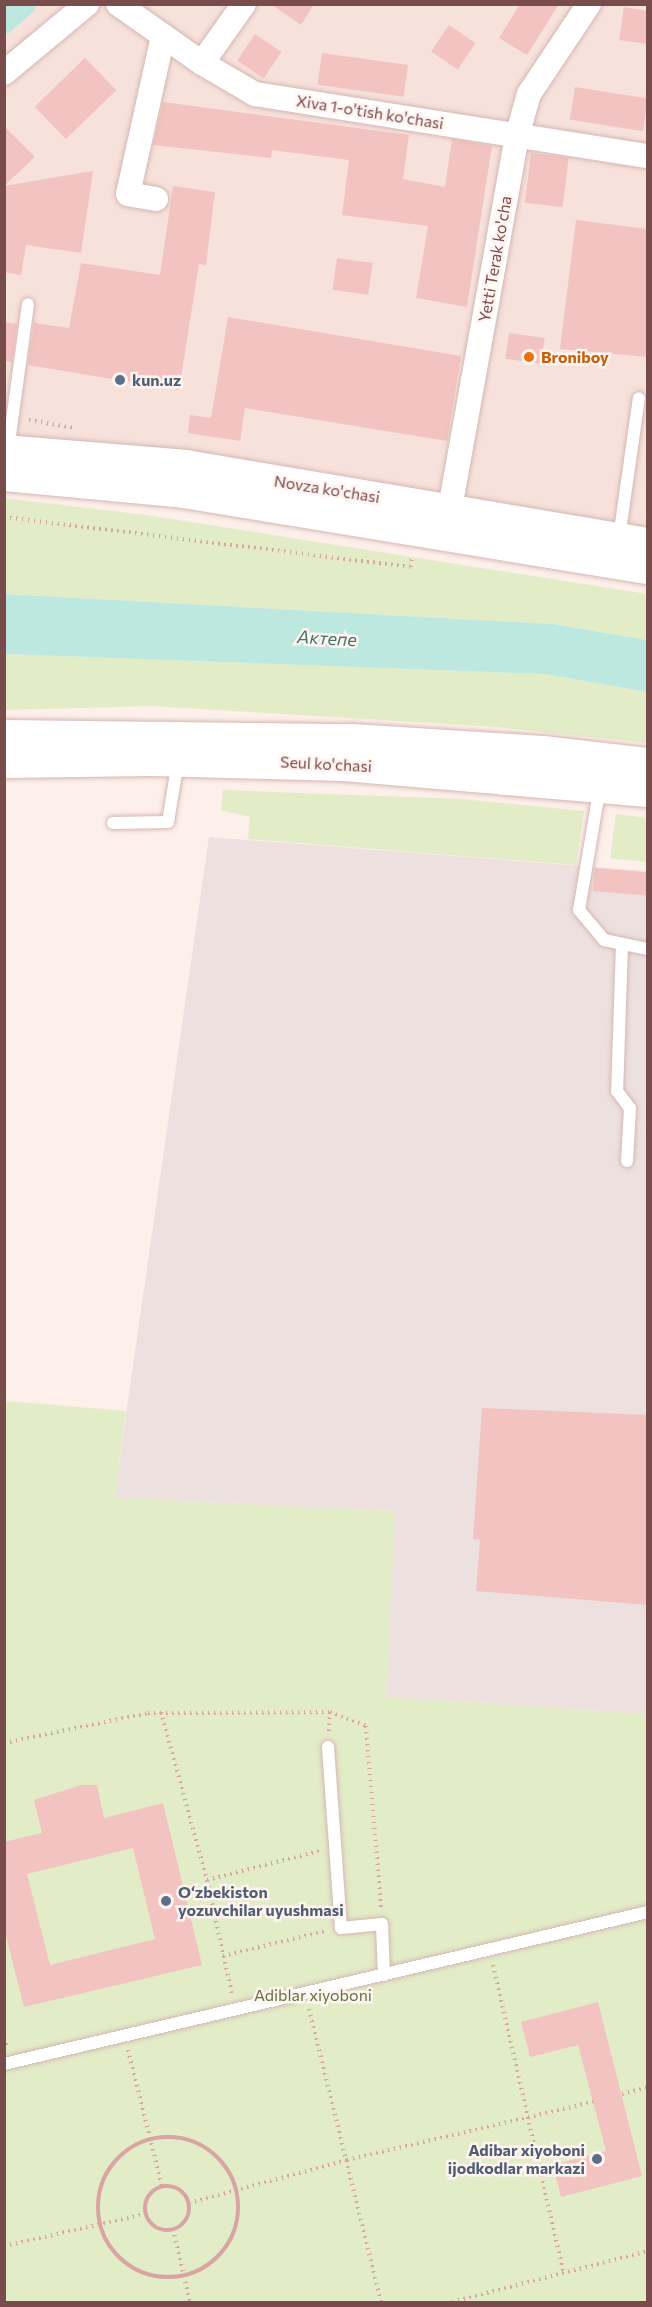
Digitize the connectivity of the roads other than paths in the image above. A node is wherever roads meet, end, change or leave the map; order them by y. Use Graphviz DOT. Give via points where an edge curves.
graph roads {
  1 [pos="87,4"];
  2 [pos="118,4"];
  3 [pos="244,4"];
  4 [pos="589,4"];
  5 [pos="163,36"];
  6 [pos="202,63"];
  7 [pos="4,73"];
  8 [pos="517,136"];
  9 [pos="648,156"];
  10 [pos="156,199"];
  11 [pos="28,304"];
  12 [pos="639,399"];
  13 [pos="5,459"];
  14 [pos="448,520"];
  15 [pos="633,542"];
  16 [pos="648,567"];
  17 [pos="4,736"];
  18 [pos="178,760"];
  19 [pos="4,762"];
  20 [pos="648,764"];
  21 [pos="600,784"];
  22 [pos="648,790"];
  23 [pos="112,823"];
  24 [pos="622,944"];
  25 [pos="648,949"];
  26 [pos="627,1161"];
  27 [pos="328,1747"];
  28 [pos="648,1912"];
  29 [pos="384,1975"];
  30 [pos="4,2064"];
  1 -- 7 [label="street"];
  2 -- 5 [label="street, Xiva 1-o'tish ko'chasi"];
  3 -- 6 [label="street"];
  4 -- 8 [label="street, Yetti Terak ko'cha" via="529,94"];
  5 -- 6 [label="street, Xiva 1-o'tish ko'chasi"];
  5 -- 10 [label="street" via="128,194"];
  6 -- 8 [label="street, Xiva 1-o'tish ko'chasi" via="255,94"];
  8 -- 9 [label="street, Xiva 1-o'tish ko'chasi"];
  8 -- 14 [label="street, Yetti Terak ko'cha"];
  11 -- 13 [label="lane"];
  12 -- 15 [label="lane"];
  13 -- 14 [label="main road, Novza ko'chasi" via="183,490"];
  14 -- 15 [label="main road, Novza ko'chasi"];
  14 -- 16 [label="main road, Novza ko'chasi"];
  17 -- 20 [label="main road, Seul ko'chasi" via="352,740 542,752"];
  18 -- 19 [label="main road, Seul ko'chasi"];
  18 -- 21 [label="main road, Seul ko'chasi" via="344,764"];
  18 -- 23 [label="lane" via="168,822"];
  21 -- 22 [label="main road, Seul ko'chasi"];
  21 -- 24 [label="lane" via="579,910 604,940"];
  24 -- 25 [label="lane"];
  24 -- 26 [label="lane" via="617,1091 630,1108"];
  27 -- 29 [label="lane" via="341,1928 382,1924"];
  28 -- 29 [label="lane"];
  29 -- 30 [label="lane"];
}
